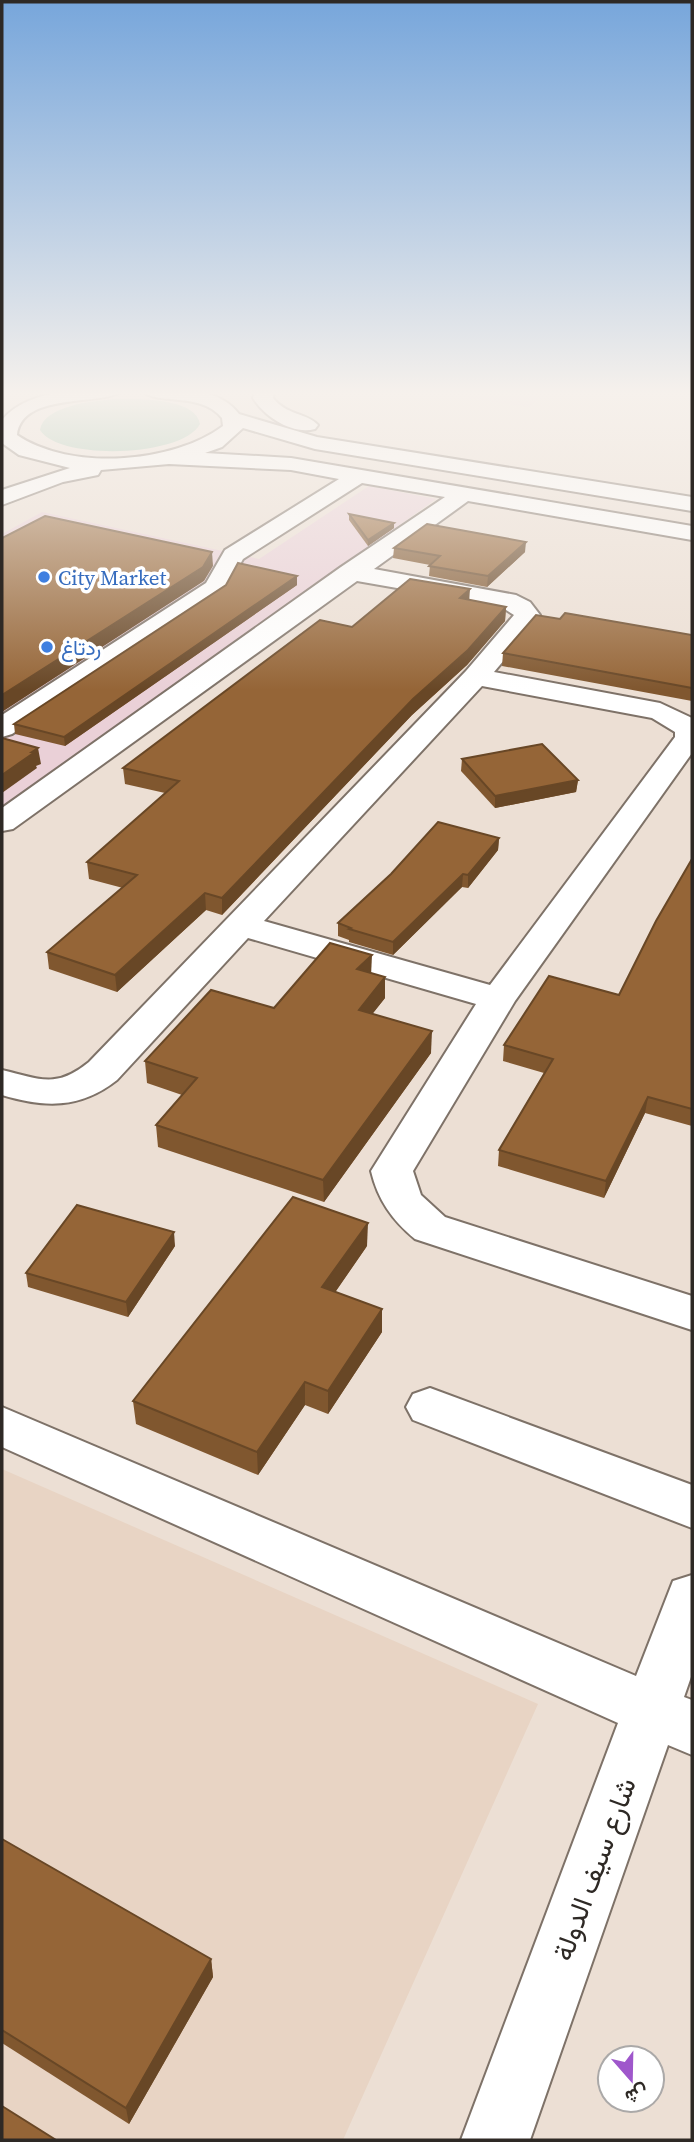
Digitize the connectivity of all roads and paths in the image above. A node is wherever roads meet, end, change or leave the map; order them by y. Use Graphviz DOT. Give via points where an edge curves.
graph roads {
  1 [pos="23,490"];
  2 [pos="336,490"];
  3 [pos="434,490"];
  4 [pos="601,490"];
  5 [pos="462,495"];
  6 [pos="2,498"];
  7 [pos="692,505"];
  8 [pos="692,533"];
  9 [pos="350,572"];
  10 [pos="476,677"];
  11 [pos="2,728"];
  12 [pos="25,748"];
  13 [pos="83,763"];
  14 [pos="2,822"];
  15 [pos="241,925"];
  16 [pos="498,999"];
  17 [pos="2,1082"];
  18 [pos="692,1313"];
  19 [pos="430,1407"];
  20 [pos="2,1426"];
  21 [pos="692,1507"];
  22 [pos="692,1598"];
  23 [pos="672,1720"];
  24 [pos="496,2140"];
  1 -- 6 [label="street"];
  2 -- 11 [label="street" via="233,555 216,587"];
  3 -- 5 [label="street"];
  4 -- 7 [label="street"];
  5 -- 8 [label="street"];
  5 -- 9 [label="street"];
  9 -- 10 [label="street" via="507,600 521,607 527,615 524,621"];
  9 -- 13 [label="street"];
  10 -- 15 [label="street"];
  10 -- 16 [label="street" via="660,711 689,730 681,751"];
  12 -- 13 [label="street"];
  13 -- 14 [label="street"];
  15 -- 16 [label="street"];
  15 -- 17 [label="street" via="103,1071 82,1087 20,1089"];
  16 -- 18 [label="street" via="392,1171 397,1194 409,1212 430,1228"];
  19 -- 21 [label="street"];
  20 -- 23 [label="street"];
  22 -- 23 [label="street, شارع سيف الدولة"];
  23 -- 24 [label="street, شارع سيف الدولة"];
}
